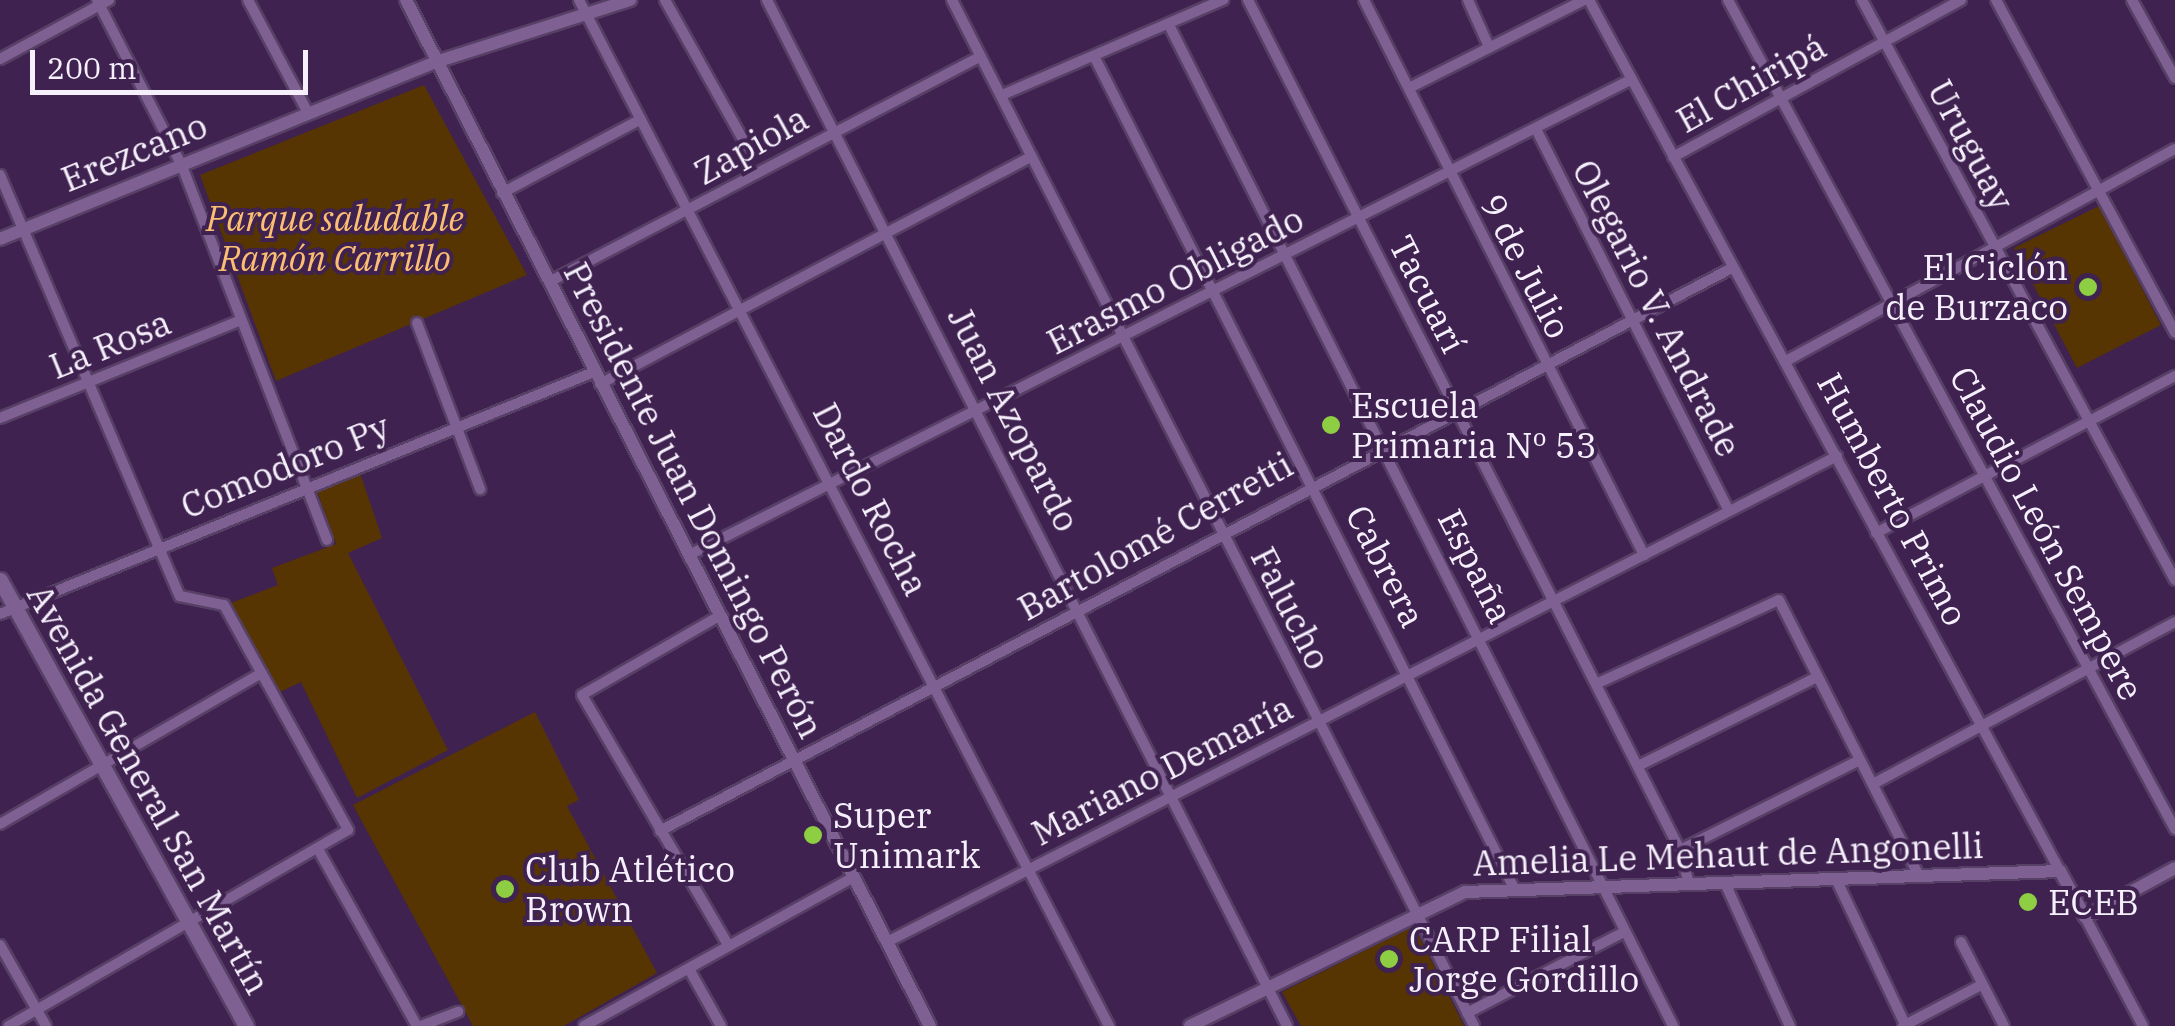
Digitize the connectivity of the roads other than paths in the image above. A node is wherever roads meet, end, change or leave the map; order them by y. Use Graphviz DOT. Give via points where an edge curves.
graph roads {
  1 [pos="248,0"];
  2 [pos="406,0"];
  3 [pos="578,0"];
  4 [pos="630,0"];
  5 [pos="665,0"];
  6 [pos="767,0"];
  7 [pos="952,0"];
  8 [pos="1223,0"];
  9 [pos="1248,0"];
  10 [pos="1364,0"];
  11 [pos="1468,0"];
  12 [pos="1587,0"];
  13 [pos="1728,0"];
  14 [pos="1862,0"];
  15 [pos="1961,0"];
  16 [pos="1996,0"];
  17 [pos="2132,0"];
  18 [pos="102,2"];
  19 [pos="586,14"];
  20 [pos="1169,25"];
  21 [pos="1884,42"];
  22 [pos="1490,47"];
  23 [pos="980,56"];
  24 [pos="1094,56"];
  25 [pos="0,59"];
  26 [pos="436,62"];
  27 [pos="2175,78"];
  28 [pos="1632,79"];
  29 [pos="1408,88"];
  30 [pos="1002,95"];
  31 [pos="1781,98"];
  32 [pos="308,113"];
  33 [pos="640,119"];
  34 [pos="1536,129"];
  35 [pos="837,130"];
  36 [pos="747,147"];
  37 [pos="2175,150"];
  38 [pos="1032,156"];
  39 [pos="1673,157"];
  40 [pos="182,166"];
  41 [pos="1448,173"];
  42 [pos="0,174"];
  43 [pos="2098,189"];
  44 [pos="502,194"];
  45 [pos="692,210"];
  46 [pos="1358,218"];
  47 [pos="29,227"];
  48 [pos="888,234"];
  49 [pos="0,238"];
  50 [pos="1994,247"];
  51 [pos="1285,256"];
  52 [pos="1732,268"];
  53 [pos="548,282"];
  54 [pos="1214,293"];
  55 [pos="1891,302"];
  56 [pos="742,310"];
  57 [pos="1632,319"];
  58 [pos="241,320"];
  59 [pos="417,323"];
  60 [pos="2175,333"];
  61 [pos="1125,336"];
  62 [pos="1786,361"];
  63 [pos="1546,364"];
  64 [pos="2175,376"];
  65 [pos="597,378"];
  66 [pos="94,381"];
  67 [pos="979,409"];
  68 [pos="1457,409"];
  69 [pos="0,418"];
  70 [pos="2088,422"];
  71 [pos="456,426"];
  72 [pos="1384,447"];
  73 [pos="1837,456"];
  74 [pos="1984,476"];
  75 [pos="1312,482"];
  76 [pos="834,483"];
  77 [pos="306,487"];
  78 [pos="480,490"];
  79 [pos="1729,511"];
  80 [pos="1220,529"];
  81 [pos="1876,533"];
  82 [pos="327,540"];
  83 [pos="161,547"];
  84 [pos="689,554"];
  85 [pos="1644,554"];
  86 [pos="0,580"];
  87 [pos="2175,580"];
  88 [pos="1552,602"];
  89 [pos="1077,608"];
  90 [pos="7,610"];
  91 [pos="721,615"];
  92 [pos="2175,622"];
  93 [pos="1482,637"];
  94 [pos="2088,669"];
  95 [pos="262,673"];
  96 [pos="1410,674"];
  97 [pos="1817,677"];
  98 [pos="1596,684"];
  99 [pos="936,686"];
  100 [pos="1317,721"];
  101 [pos="1981,728"];
  102 [pos="1860,760"];
  103 [pos="103,763"];
  104 [pos="796,764"];
  105 [pos="1638,766"];
  106 [pos="1873,784"];
  107 [pos="1173,798"];
  108 [pos="0,824"];
  109 [pos="2175,829"];
  110 [pos="660,831"];
  111 [pos="318,849"];
  112 [pos="1680,850"];
  113 [pos="2175,868"];
  114 [pos="1029,870"];
  115 [pos="2060,871"];
  116 [pos="1920,876"];
  117 [pos="854,877"];
  118 [pos="1837,880"];
  119 [pos="1725,883"];
  120 [pos="1689,884"];
  121 [pos="1602,886"];
  122 [pos="1514,888"];
  123 [pos="1416,911"];
  124 [pos="2086,918"];
  125 [pos="188,920"];
  126 [pos="1624,932"];
  127 [pos="888,942"];
  128 [pos="1961,942"];
  129 [pos="728,945"];
  130 [pos="0,946"];
  131 [pos="689,969"];
  132 [pos="1981,985"];
  133 [pos="1268,986"];
  134 [pos="37,1010"];
  135 [pos="458,1012"];
  136 [pos="1468,1014"];
  137 [pos="9,1026"];
  138 [pos="46,1026"];
  139 [pos="246,1026"];
  140 [pos="419,1026"];
  141 [pos="584,1026"];
  142 [pos="721,1026"];
  143 [pos="930,1026"];
  144 [pos="1109,1026"];
  145 [pos="1190,1026"];
  146 [pos="1288,1026"];
  147 [pos="1474,1026"];
  148 [pos="1672,1026"];
  149 [pos="1790,1026"];
  150 [pos="1905,1026"];
  151 [pos="2004,1026"];
  152 [pos="2144,1026"];
  1 -- 32 [label="street"];
  2 -- 26 [label="street, Presidente Juan Domingo Perón"];
  3 -- 19 [label="street, Dardo Rocha"];
  4 -- 19 [label="street, Erezcano"];
  5 -- 36 [label="street"];
  6 -- 35 [label="street, Juan Azopardo"];
  7 -- 23 [label="street, Falucho"];
  8 -- 20 [label="street"];
  9 -- 46 [label="street, Tacuarí"];
  10 -- 29 [label="street, 9 de Julio"];
  11 -- 22 [label="street"];
  12 -- 22 [label="street"];
  12 -- 28 [label="street, Humberto Primo"];
  13 -- 31 [label="street, Claudio León Sempere"];
  14 -- 21 [label="street, Uruguay"];
  15 -- 21 [label="street, El Chiripá"];
  16 -- 43 [label="street"];
  17 -- 27 [label="street"];
  18 -- 25 [label="street"];
  18 -- 40 [label="street"];
  19 -- 26 [label="street, Erezcano"];
  19 -- 33 [label="street, Dardo Rocha"];
  20 -- 24 [label="street"];
  20 -- 51 [label="street, España"];
  21 -- 31 [label="street, El Chiripá"];
  21 -- 50 [label="street, Uruguay"];
  22 -- 29 [label="street"];
  23 -- 30 [label="street, Falucho"];
  23 -- 35 [label="street, Zapiola"];
  24 -- 30 [label="street"];
  24 -- 54 [label="street, Cabrera"];
  26 -- 32 [label="street, Erezcano"];
  26 -- 44 [label="street, Presidente Juan Domingo Perón"];
  28 -- 34 [label="street, Erasmo Obligado"];
  28 -- 39 [label="street, Humberto Primo"];
  29 -- 41 [label="street, 9 de Julio"];
  30 -- 38 [label="street, Falucho"];
  31 -- 39 [label="street, El Chiripá"];
  31 -- 55 [label="street, Claudio León Sempere"];
  32 -- 40 [label="street, Erezcano"];
  33 -- 44 [label="street"];
  33 -- 45 [label="street, Dardo Rocha"];
  34 -- 41 [label="street, Erasmo Obligado"];
  34 -- 57 [label="street, Olegario V. Andrade"];
  35 -- 45 [label="street, Zapiola"];
  35 -- 48 [label="street, Juan Azopardo"];
  37 -- 43 [label="street"];
  38 -- 48 [label="street, Comodoro Py"];
  38 -- 61 [label="street, Falucho"];
  39 -- 52 [label="street, Humberto Primo"];
  40 -- 47 [label="street, Erezcano"];
  40 -- 58 [label="street"];
  41 -- 46 [label="street, Erasmo Obligado"];
  41 -- 63 [label="street, 9 de Julio"];
  42 -- 47 [label="street"];
  43 -- 50 [label="street"];
  43 -- 60 [label="street"];
  44 -- 53 [label="street, Presidente Juan Domingo Perón"];
  45 -- 53 [label="street, Zapiola"];
  45 -- 56 [label="street, Dardo Rocha"];
  46 -- 51 [label="street, Erasmo Obligado"];
  46 -- 68 [label="street, Tacuarí"];
  47 -- 49 [label="street, Erezcano"];
  47 -- 66 [label="street"];
  48 -- 56 [label="street, Comodoro Py"];
  48 -- 67 [label="street, Juan Azopardo"];
  50 -- 55 [label="street"];
  50 -- 70 [label="street, Uruguay"];
  51 -- 54 [label="street, Erasmo Obligado"];
  51 -- 72 [label="street, España"];
  52 -- 57 [label="street, Bartolomé Cerretti"];
  52 -- 62 [label="street, Humberto Primo"];
  53 -- 65 [label="street, Presidente Juan Domingo Perón"];
  54 -- 61 [label="street, Erasmo Obligado"];
  54 -- 75 [label="street, Cabrera"];
  55 -- 62 [label="street"];
  55 -- 74 [label="street, Claudio León Sempere"];
  56 -- 65 [label="street, Comodoro Py"];
  56 -- 76 [label="street, Dardo Rocha"];
  57 -- 63 [label="street, Bartolomé Cerretti"];
  57 -- 79 [label="street, Olegario V. Andrade"];
  58 -- 66 [label="street, La Rosa"];
  58 -- 77 [label="street"];
  59 -- 71 [label="street"];
  61 -- 67 [label="street, Erasmo Obligado"];
  61 -- 80 [label="street, Falucho"];
  62 -- 73 [label="street, Humberto Primo"];
  63 -- 68 [label="street, Bartolomé Cerretti"];
  63 -- 85 [label="street, 9 de Julio"];
  64 -- 70 [label="street"];
  65 -- 71 [label="street, Comodoro Py"];
  65 -- 84 [label="street, Presidente Juan Domingo Perón"];
  66 -- 69 [label="street, La Rosa"];
  66 -- 83 [label="street"];
  67 -- 76 [label="street, Erasmo Obligado"];
  67 -- 89 [label="street, Juan Azopardo"];
  68 -- 72 [label="street, Bartolomé Cerretti"];
  68 -- 88 [label="street, Tacuarí"];
  70 -- 74 [label="street"];
  70 -- 87 [label="street, Uruguay"];
  71 -- 77 [label="street, Comodoro Py"];
  71 -- 78 [label="street"];
  72 -- 75 [label="street, Bartolomé Cerretti"];
  72 -- 93 [label="street, España"];
  73 -- 79 [label="street, Mariano Demaría"];
  73 -- 81 [label="street, Humberto Primo"];
  74 -- 81 [label="street"];
  74 -- 94 [label="street, Claudio León Sempere"];
  75 -- 80 [label="street, Bartolomé Cerretti"];
  75 -- 96 [label="street, Cabrera"];
  76 -- 84 [label="street, Erasmo Obligado"];
  76 -- 99 [label="street, Dardo Rocha"];
  77 -- 82 [label="street"];
  77 -- 83 [label="street, Comodoro Py"];
  79 -- 85 [label="street, Mariano Demaría"];
  80 -- 89 [label="street, Bartolomé Cerretti"];
  80 -- 100 [label="street, Falucho"];
  81 -- 101 [label="street, Humberto Primo"];
  83 -- 90 [label="street, Comodoro Py"];
  83 -- 95 [label="street" via="180,596 221,602"];
  84 -- 91 [label="street, Presidente Juan Domingo Perón"];
  85 -- 88 [label="street, Mariano Demaría"];
  86 -- 90 [label="main road, Avenida General San Martín"];
  88 -- 93 [label="street, Mariano Demaría"];
  88 -- 98 [label="street, Tacuarí"];
  89 -- 99 [label="street, Bartolomé Cerretti"];
  89 -- 107 [label="street, Juan Azopardo"];
  90 -- 103 [label="main road, Avenida General San Martín"];
  91 -- 104 [label="street, Presidente Juan Domingo Perón"];
  91 -- 110 [label="street" via="582,690"];
  92 -- 94 [label="street"];
  93 -- 96 [label="street, Mariano Demaría"];
  93 -- 121 [label="street, España"];
  94 -- 101 [label="street"];
  94 -- 109 [label="street, Claudio León Sempere"];
  95 -- 103 [label="street"];
  95 -- 111 [label="street" via="348,830"];
  96 -- 100 [label="street, Mariano Demaría"];
  96 -- 122 [label="street, Cabrera"];
  97 -- 98 [label="street" via="1779,600"];
  97 -- 102 [label="street"];
  97 -- 105 [label="street"];
  98 -- 105 [label="street, Tacuarí"];
  99 -- 104 [label="street, Bartolomé Cerretti"];
  99 -- 114 [label="street, Dardo Rocha"];
  100 -- 107 [label="street, Mariano Demaría"];
  100 -- 123 [label="street, Falucho"];
  101 -- 106 [label="street"];
  101 -- 115 [label="street, Humberto Primo"];
  102 -- 106 [label="street"];
  102 -- 112 [label="street"];
  103 -- 108 [label="street"];
  103 -- 125 [label="main road, Avenida General San Martín"];
  104 -- 110 [label="street, Bartolomé Cerretti"];
  104 -- 117 [label="street, Presidente Juan Domingo Perón"];
  105 -- 112 [label="street, Tacuarí"];
  106 -- 116 [label="street"];
  107 -- 114 [label="street, Mariano Demaría"];
  107 -- 133 [label="street, Juan Azopardo"];
  110 -- 129 [label="street"];
  111 -- 125 [label="street"];
  111 -- 140 [label="street"];
  112 -- 120 [label="street, Tacuarí"];
  113 -- 124 [label="street"];
  114 -- 127 [label="street, Mariano Demaría"];
  114 -- 144 [label="street, Dardo Rocha"];
  115 -- 116 [label="street, Amelia Le Mehaut de Angonelli"];
  115 -- 124 [label="street, Humberto Primo"];
  116 -- 118 [label="street, Amelia Le Mehaut de Angonelli"];
  117 -- 127 [label="street, Presidente Juan Domingo Perón"];
  117 -- 129 [label="street"];
  118 -- 119 [label="street, Amelia Le Mehaut de Angonelli"];
  118 -- 150 [label="street"];
  119 -- 120 [label="street, Amelia Le Mehaut de Angonelli"];
  119 -- 149 [label="street"];
  120 -- 121 [label="street, Amelia Le Mehaut de Angonelli"];
  121 -- 122 [label="street, Amelia Le Mehaut de Angonelli"];
  121 -- 126 [label="street, España"];
  122 -- 123 [label="street, Amelia Le Mehaut de Angonelli" via="1453,894"];
  123 -- 133 [label="street, Amelia Le Mehaut de Angonelli"];
  123 -- 136 [label="street, Falucho"];
  124 -- 152 [label="street, Humberto Primo"];
  125 -- 134 [label="street"];
  125 -- 139 [label="main road, Avenida General San Martín"];
  126 -- 136 [label="street"];
  126 -- 148 [label="street, España"];
  127 -- 143 [label="street, Presidente Juan Domingo Perón"];
  128 -- 132 [label="street"];
  129 -- 131 [label="street"];
  130 -- 134 [label="street"];
  131 -- 141 [label="street"];
  131 -- 142 [label="street"];
  132 -- 150 [label="street"];
  132 -- 151 [label="street"];
  133 -- 145 [label="street, Amelia Le Mehaut de Angonelli"];
  133 -- 146 [label="street, Juan Azopardo"];
  134 -- 137 [label="street"];
  134 -- 138 [label="street"];
  135 -- 140 [label="street"];
  136 -- 147 [label="street, Falucho"];
}
